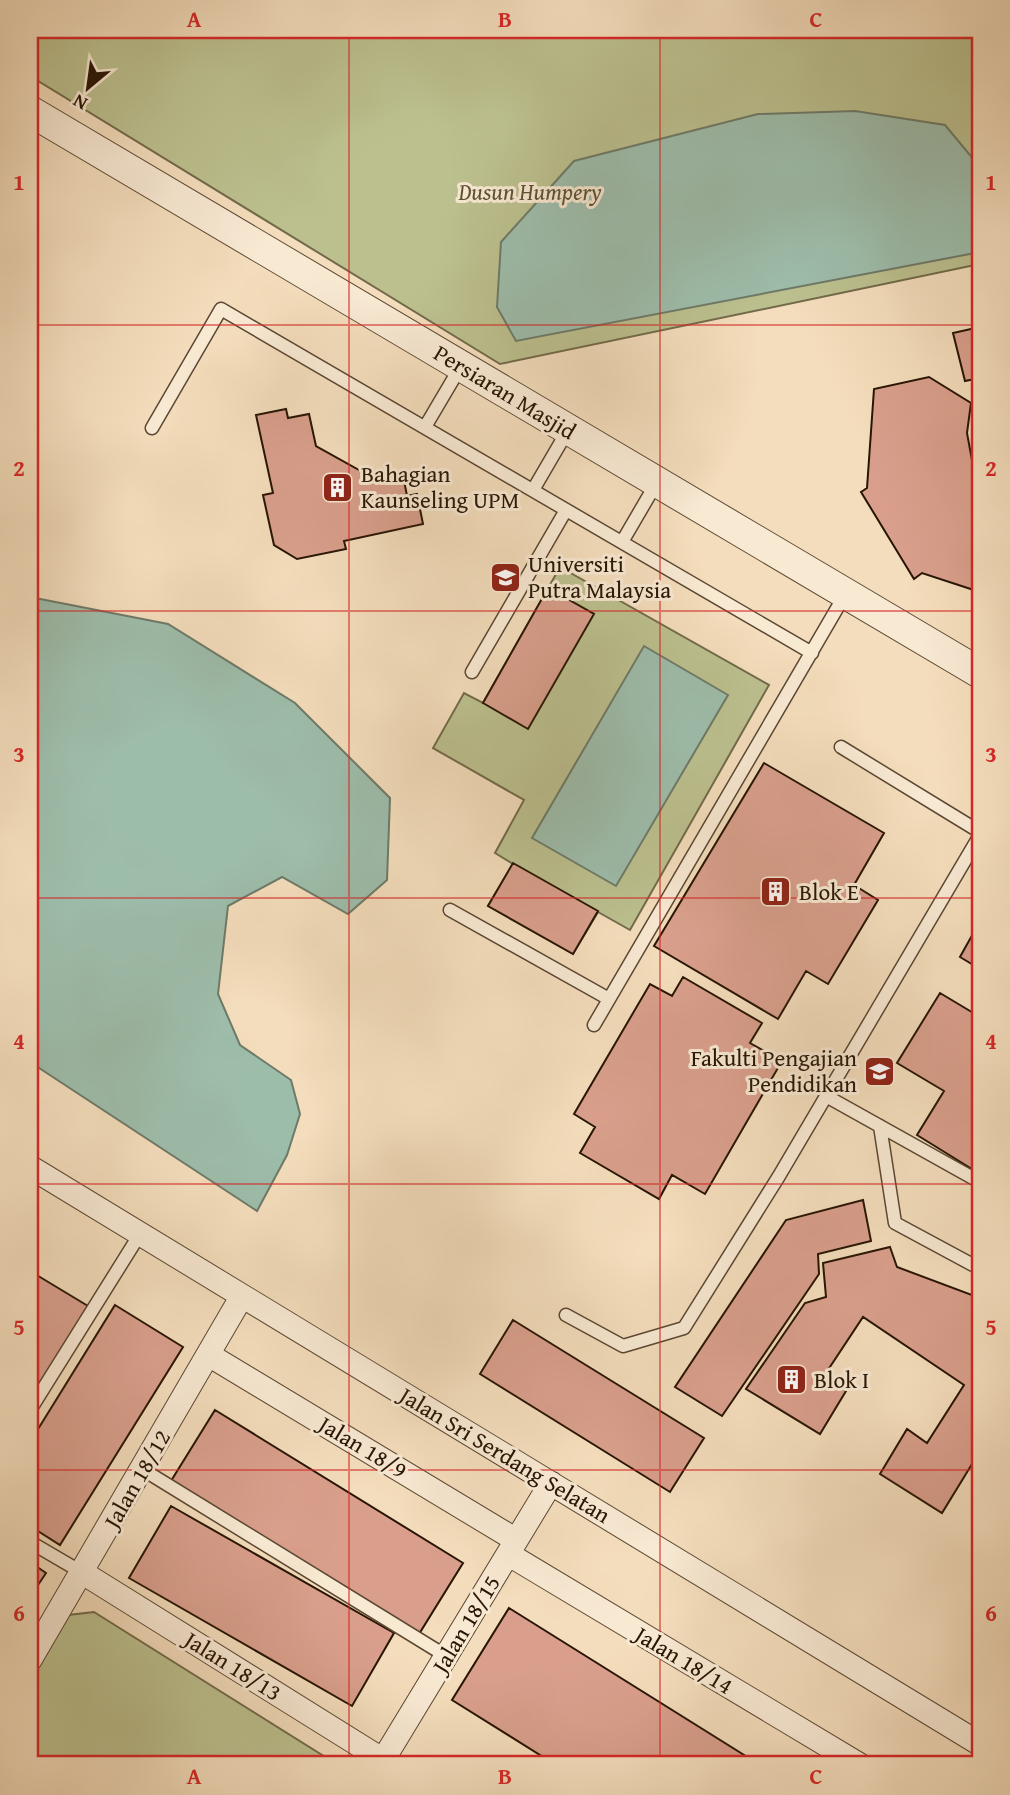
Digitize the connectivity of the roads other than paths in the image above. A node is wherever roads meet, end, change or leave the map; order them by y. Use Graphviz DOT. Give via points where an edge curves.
graph roads {
  1 [pos="30,111"];
  2 [pos="461,366"];
  3 [pos="425,427"];
  4 [pos="152,428"];
  5 [pos="568,429"];
  6 [pos="657,482"];
  7 [pos="533,490"];
  8 [pos="566,510"];
  9 [pos="622,542"];
  10 [pos="846,593"];
  11 [pos="812,653"];
  12 [pos="472,673"];
  13 [pos="980,673"];
  14 [pos="841,747"];
  15 [pos="980,834"];
  16 [pos="450,910"];
  17 [pos="609,999"];
  18 [pos="594,1025"];
  19 [pos="826,1096"];
  20 [pos="880,1126"];
  21 [pos="30,1167"];
  22 [pos="980,1182"];
  23 [pos="140,1234"];
  24 [pos="980,1262"];
  25 [pos="242,1296"];
  26 [pos="566,1315"];
  27 [pos="209,1355"];
  28 [pos="30,1410"];
  29 [pos="142,1469"];
  30 [pos="551,1483"];
  31 [pos="30,1542"];
  32 [pos="512,1547"];
  33 [pos="83,1573"];
  34 [pos="446,1656"];
  35 [pos="30,1660"];
  36 [pos="980,1744"];
  37 [pos="381,1763"];
  38 [pos="850,1763"];
  1 -- 2 [label="street, Persiaran Masjid"];
  2 -- 3 [label="lane"];
  2 -- 5 [label="street, Persiaran Masjid"];
  3 -- 4 [label="lane" via="221,309"];
  3 -- 7 [label="lane"];
  5 -- 6 [label="street, Persiaran Masjid"];
  5 -- 7 [label="lane"];
  6 -- 9 [label="lane"];
  6 -- 10 [label="street, Persiaran Masjid"];
  7 -- 8 [label="lane"];
  8 -- 9 [label="lane"];
  8 -- 12 [label="lane"];
  9 -- 11 [label="lane"];
  10 -- 11 [label="lane"];
  10 -- 13 [label="street, Persiaran Masjid"];
  11 -- 17 [label="lane"];
  14 -- 15 [label="lane"];
  15 -- 19 [label="lane"];
  16 -- 17 [label="lane"];
  17 -- 18 [label="lane"];
  19 -- 20 [label="lane"];
  19 -- 26 [label="lane" via="684,1328 622,1346"];
  20 -- 22 [label="lane"];
  20 -- 24 [label="lane" via="895,1223 972,1265"];
  21 -- 23 [label="street, Jalan Sri Serdang Selatan"];
  23 -- 25 [label="street, Jalan Sri Serdang Selatan"];
  23 -- 28 [label="lane"];
  25 -- 27 [label="street, Jalan 18/12"];
  25 -- 30 [label="street, Jalan Sri Serdang Selatan"];
  27 -- 29 [label="street, Jalan 18/12"];
  27 -- 32 [label="street, Jalan 18/9"];
  29 -- 33 [label="street, Jalan 18/12"];
  29 -- 34 [label="lane"];
  30 -- 32 [label="street, Jalan 18/15"];
  30 -- 36 [label="street, Jalan Sri Serdang Selatan"];
  31 -- 33 [label="lane"];
  32 -- 34 [label="street, Jalan 18/15"];
  32 -- 38 [label="street, Jalan 18/14"];
  33 -- 35 [label="street, Jalan 18/12"];
  33 -- 37 [label="street, Jalan 18/13"];
  34 -- 37 [label="street, Jalan 18/15"];
}
